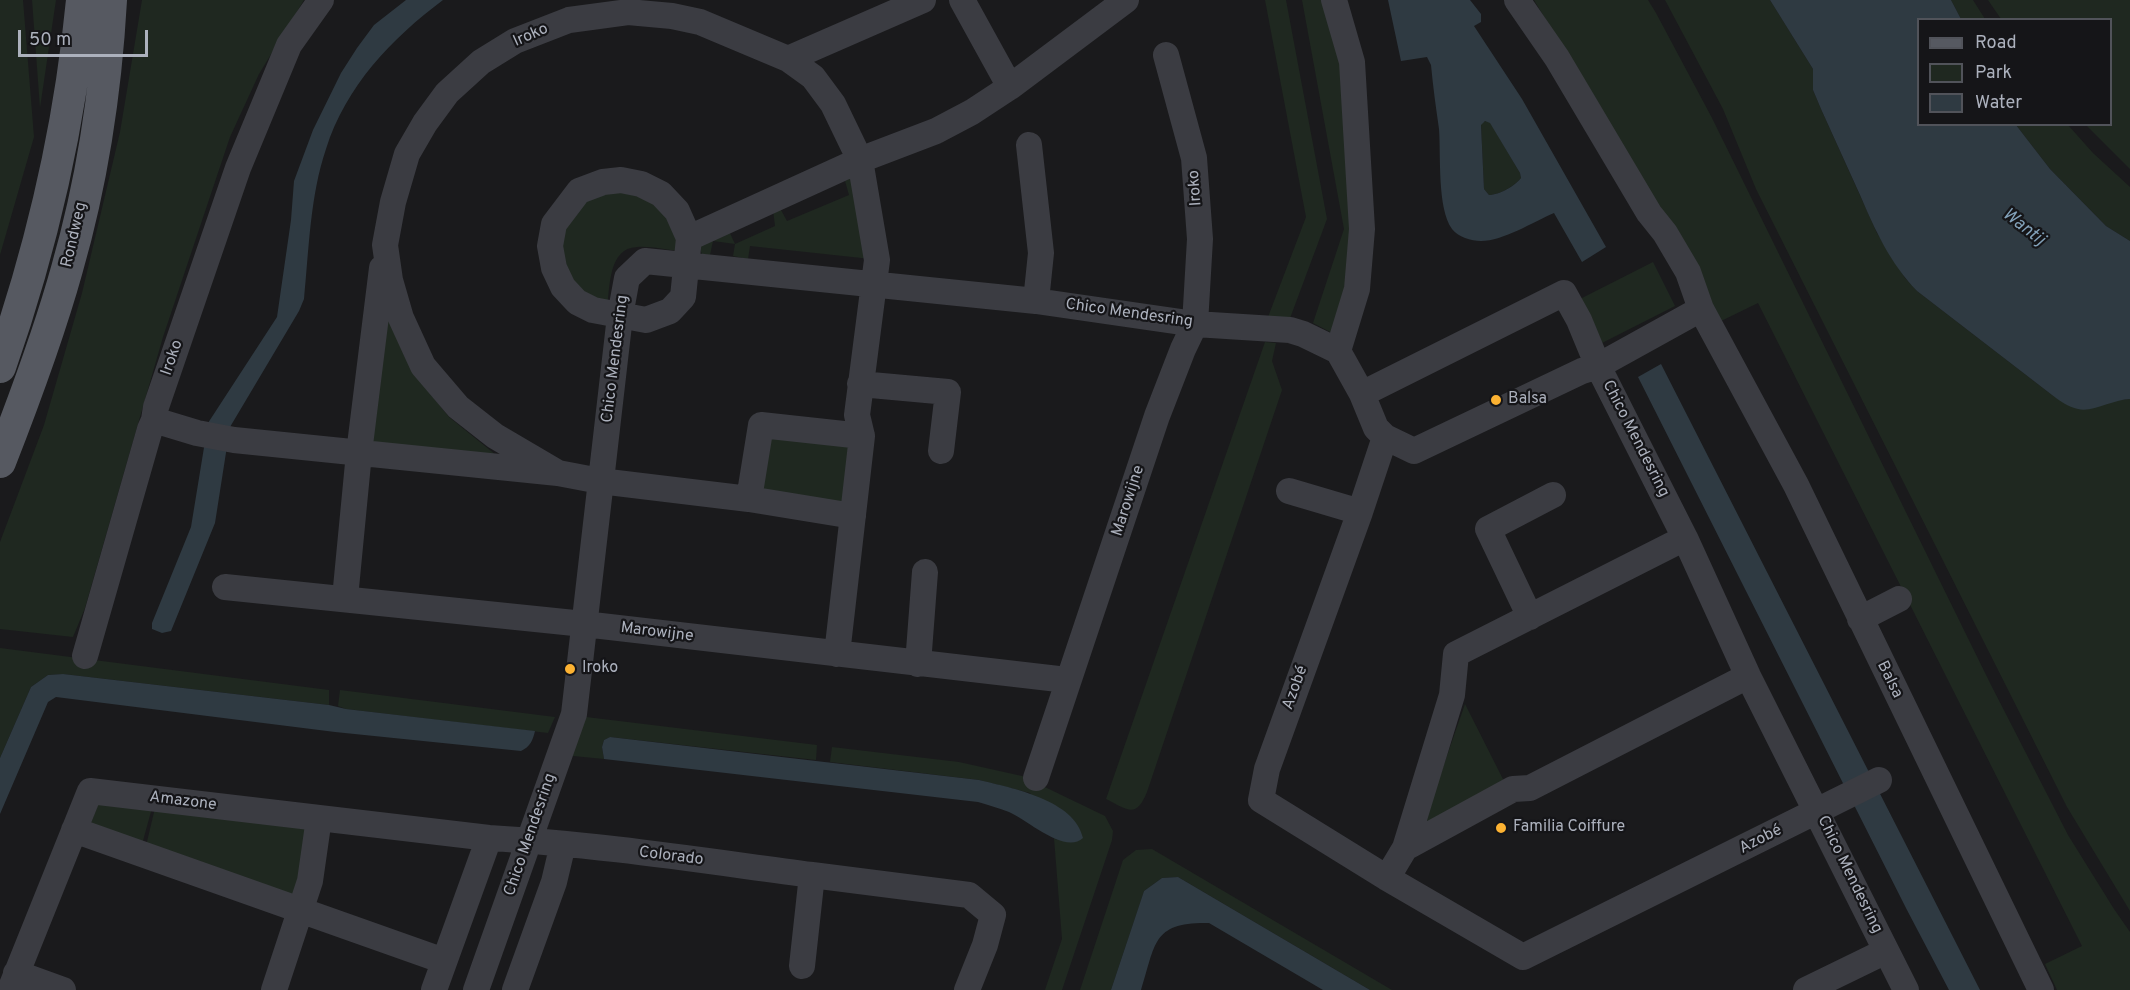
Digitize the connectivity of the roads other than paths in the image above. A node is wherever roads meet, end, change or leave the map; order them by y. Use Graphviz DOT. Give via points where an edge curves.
graph roads {
  1 [pos="82,0"];
  2 [pos="111,0"];
  3 [pos="321,0"];
  4 [pos="923,0"];
  5 [pos="962,0"];
  6 [pos="1126,0"];
  7 [pos="1334,0"];
  8 [pos="1517,0"];
  9 [pos="1166,55"];
  10 [pos="788,59"];
  11 [pos="1010,87"];
  12 [pos="1029,146"];
  13 [pos="860,160"];
  14 [pos="689,238"];
  15 [pos="385,245"];
  16 [pos="686,264"];
  17 [pos="872,285"];
  18 [pos="1036,301"];
  19 [pos="1701,309"];
  20 [pos="620,316"];
  21 [pos="1195,324"];
  22 [pos="1338,351"];
  23 [pos="1598,366"];
  24 [pos="0,367"];
  25 [pos="860,384"];
  26 [pos="1362,394"];
  27 [pos="154,420"];
  28 [pos="862,436"];
  29 [pos="1384,437"];
  30 [pos="941,451"];
  31 [pos="359,453"];
  32 [pos="0,462"];
  33 [pos="558,473"];
  34 [pos="600,481"];
  35 [pos="1289,491"];
  36 [pos="1552,495"];
  37 [pos="749,499"];
  38 [pos="1360,512"];
  39 [pos="853,516"];
  40 [pos="1685,538"];
  41 [pos="925,572"];
  42 [pos="225,587"];
  43 [pos="345,598"];
  44 [pos="1899,599"];
  45 [pos="1530,617"];
  46 [pos="1860,619"];
  47 [pos="584,624"];
  48 [pos="837,654"];
  49 [pos="85,656"];
  50 [pos="918,664"];
  51 [pos="1748,676"];
  52 [pos="1067,680"];
  53 [pos="1036,778"];
  54 [pos="1879,780"];
  55 [pos="1817,812"];
  56 [pos="319,818"];
  57 [pos="74,830"];
  58 [pos="489,838"];
  59 [pos="530,840"];
  60 [pos="562,844"];
  61 [pos="1405,848"];
  62 [pos="812,875"];
  63 [pos="1388,878"];
  64 [pos="301,910"];
  65 [pos="1886,951"];
  66 [pos="444,961"];
  67 [pos="802,966"];
  68 [pos="13,982"];
  69 [pos="63,990"];
  70 [pos="274,990"];
  71 [pos="434,990"];
  72 [pos="476,990"];
  73 [pos="515,990"];
  74 [pos="967,990"];
  75 [pos="1806,990"];
  76 [pos="1906,990"];
  77 [pos="2041,990"];
  1 -- 24 [label="main road, Rondweg" via="70,98 45,220"];
  2 -- 32 [label="main road, Rondweg" via="97,126 68,267"];
  3 -- 27 [label="street, Iroko" via="289,45 238,168"];
  4 -- 10 [label="street"];
  5 -- 11 [label="street"];
  6 -- 11 [label="street"];
  7 -- 22 [label="street" via="1352,62 1362,229 1357,289"];
  8 -- 19 [label="street, Balsa" via="1557,58 1649,213 1665,232 1688,272"];
  9 -- 21 [label="street, Iroko" via="1194,158 1200,239"];
  10 -- 13 [label="street, Iroko" via="813,77 833,104"];
  10 -- 15 [label="street, Iroko" via="700,22 628,12 569,20 515,41 481,62 455,85 425,123 407,154"];
  11 -- 13 [label="street" via="936,131"];
  12 -- 18 [label="street" via="1041,253"];
  13 -- 14 [label="street"];
  13 -- 17 [label="street, Iroko" via="877,260"];
  14 -- 16 [label="street"];
  14 -- 20 [label="street" via="677,212 661,194 641,183 603,182 579,191 554,224 550,246 554,268 562,287 577,302"];
  15 -- 31 [label="street, Iroko"];
  15 -- 33 [label="street, Iroko" via="401,318 423,366 458,407 495,436"];
  16 -- 17 [label="street, Chico Mendesring"];
  16 -- 20 [label="street" via="683,297 670,311 646,320"];
  16 -- 20 [label="street, Chico Mendesring" via="645,261 627,278"];
  17 -- 18 [label="street, Chico Mendesring"];
  17 -- 25 [label="street"];
  18 -- 21 [label="street, Chico Mendesring"];
  19 -- 23 [label="street"];
  19 -- 46 [label="street, Balsa" via="1796,485"];
  20 -- 34 [label="street, Chico Mendesring"];
  21 -- 22 [label="street, Chico Mendesring" via="1290,330"];
  21 -- 52 [label="street, Marowijne" via="1157,416"];
  22 -- 26 [label="street"];
  23 -- 26 [label="street" via="1564,293"];
  23 -- 29 [label="street, Chico Mendesring" via="1582,370 1414,450"];
  23 -- 40 [label="street, Chico Mendesring"];
  25 -- 28 [label="street" via="857,415"];
  25 -- 30 [label="street" via="948,392"];
  26 -- 29 [label="street" via="1376,428"];
  27 -- 31 [label="street, Iroko" via="234,440"];
  27 -- 49 [label="street, Iroko"];
  28 -- 37 [label="street" via="761,425"];
  28 -- 39 [label="street"];
  29 -- 38 [label="street, Azobé"];
  31 -- 33 [label="street, Iroko"];
  31 -- 43 [label="street, Iroko"];
  33 -- 34 [label="street, Iroko"];
  34 -- 37 [label="street"];
  34 -- 47 [label="street, Chico Mendesring"];
  35 -- 38 [label="street"];
  36 -- 45 [label="street" via="1488,529"];
  37 -- 39 [label="street"];
  38 -- 63 [label="street, Azobé" via="1267,769 1261,800"];
  39 -- 48 [label="street"];
  40 -- 45 [label="street"];
  40 -- 51 [label="street, Chico Mendesring"];
  41 -- 50 [label="street"];
  42 -- 43 [label="street"];
  43 -- 47 [label="street"];
  44 -- 46 [label="street"];
  45 -- 61 [label="street" via="1456,654 1452,695"];
  46 -- 77 [label="street, Balsa"];
  47 -- 48 [label="street, Marowijne"];
  47 -- 59 [label="street, Chico Mendesring" via="574,714"];
  48 -- 50 [label="street, Marowijne"];
  50 -- 52 [label="street, Marowijne"];
  51 -- 55 [label="street, Chico Mendesring"];
  51 -- 61 [label="street" via="1530,788 1513,789"];
  52 -- 53 [label="street, Marowijne"];
  54 -- 55 [label="street"];
  55 -- 63 [label="street, Azobé" via="1524,957"];
  55 -- 65 [label="street, Chico Mendesring"];
  56 -- 57 [label="street, Amazone" via="90,791"];
  56 -- 58 [label="street, Amazone"];
  56 -- 64 [label="street" via="310,881"];
  57 -- 64 [label="street"];
  57 -- 68 [label="street, Amazone"];
  58 -- 59 [label="street, Amazone"];
  58 -- 66 [label="street"];
  59 -- 60 [label="street, Colorado"];
  59 -- 72 [label="street, Chico Mendesring"];
  60 -- 62 [label="street, Colorado"];
  60 -- 73 [label="street, Chico Mendesring" via="554,882"];
  61 -- 63 [label="street"];
  62 -- 67 [label="street"];
  62 -- 74 [label="street, Colorado" via="969,895 993,915"];
  64 -- 66 [label="street"];
  64 -- 70 [label="street"];
  65 -- 75 [label="street"];
  65 -- 76 [label="street, Chico Mendesring"];
  66 -- 71 [label="street"];
  68 -- 69 [label="street"];
}
